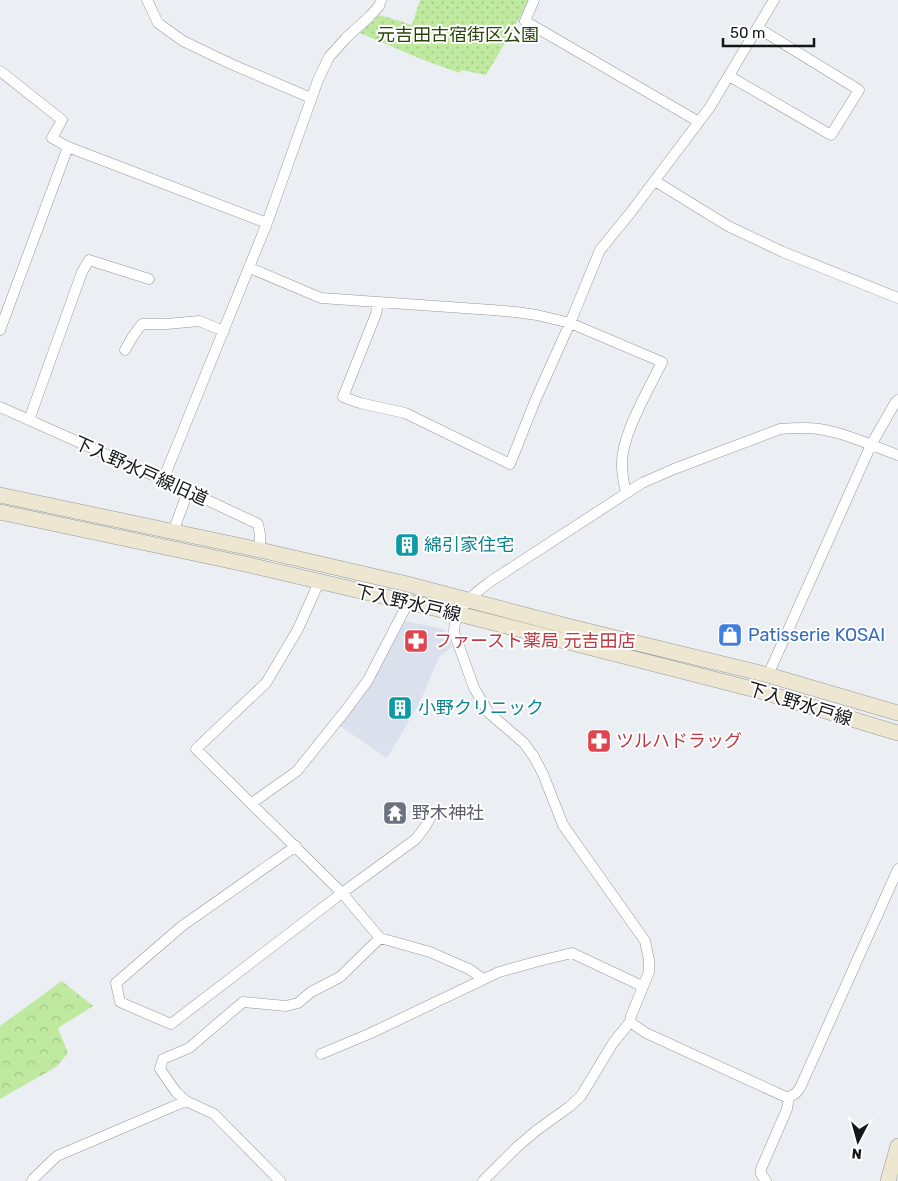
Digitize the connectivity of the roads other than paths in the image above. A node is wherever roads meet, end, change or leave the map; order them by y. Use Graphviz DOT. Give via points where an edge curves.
graph roads {
  1 [pos="147,0"];
  2 [pos="381,0"];
  3 [pos="534,0"];
  4 [pos="774,0"];
  5 [pos="758,28"];
  6 [pos="0,72"];
  7 [pos="729,76"];
  8 [pos="311,98"];
  9 [pos="699,122"];
  10 [pos="68,147"];
  11 [pos="655,180"];
  12 [pos="267,223"];
  13 [pos="250,268"];
  14 [pos="149,278"];
  15 [pos="898,298"];
  16 [pos="378,303"];
  17 [pos="570,323"];
  18 [pos="0,330"];
  19 [pos="224,330"];
  20 [pos="125,350"];
  21 [pos="898,400"];
  22 [pos="0,407"];
  23 [pos="29,420"];
  24 [pos="871,446"];
  25 [pos="898,455"];
  26 [pos="163,480"];
  27 [pos="188,491"];
  28 [pos="626,493"];
  29 [pos="0,495"];
  30 [pos="0,512"];
  31 [pos="173,532"];
  32 [pos="260,550"];
  33 [pos="319,582"];
  34 [pos="468,600"];
  35 [pos="408,603"];
  36 [pos="459,614"];
  37 [pos="768,675"];
  38 [pos="898,713"];
  39 [pos="898,733"];
  40 [pos="252,803"];
  41 [pos="433,813"];
  42 [pos="296,846"];
  43 [pos="898,869"];
  44 [pos="894,888"];
  45 [pos="342,893"];
  46 [pos="380,938"];
  47 [pos="483,979"];
  48 [pos="642,986"];
  49 [pos="630,1022"];
  50 [pos="321,1054"];
  51 [pos="788,1098"];
  52 [pos="186,1101"];
  53 [pos="898,1146"];
  54 [pos="760,1179"];
  55 [pos="32,1181"];
  56 [pos="280,1181"];
  57 [pos="483,1181"];
  58 [pos="888,1181"];
  1 -- 8 [label="street" via="158,23 183,41"];
  2 -- 8 [label="street" via="370,16 329,57"];
  3 -- 9 [label="street" via="525,21"];
  4 -- 5 [label="street"];
  5 -- 7 [label="street"];
  5 -- 7 [label="street" via="859,90 831,135"];
  6 -- 10 [label="street" via="62,120 52,138"];
  7 -- 9 [label="street"];
  8 -- 12 [label="street"];
  9 -- 11 [label="street"];
  10 -- 12 [label="street"];
  10 -- 18 [label="street"];
  11 -- 15 [label="street" via="728,226 767,245"];
  11 -- 17 [label="street" via="600,250"];
  12 -- 13 [label="street"];
  13 -- 16 [label="street" via="321,298"];
  13 -- 19 [label="street"];
  14 -- 23 [label="street" via="89,260"];
  16 -- 17 [label="street" via="515,312"];
  16 -- 17 [label="street" via="343,397 405,413 510,464"];
  17 -- 28 [label="street" via="662,362 624,447 622,466"];
  19 -- 20 [label="street" via="199,321 142,324"];
  19 -- 26 [label="street"];
  21 -- 24 [label="street"];
  22 -- 23 [label="street, 下入野水戸線旧道"];
  23 -- 26 [label="street, 下入野水戸線旧道"];
  24 -- 25 [label="street"];
  24 -- 28 [label="street" via="820,429 780,429 674,469"];
  24 -- 37 [label="street"];
  26 -- 27 [label="street, 下入野水戸線旧道"];
  27 -- 31 [label="street"];
  27 -- 32 [label="street, 下入野水戸線旧道" via="258,524"];
  28 -- 34 [label="street" via="491,581"];
  29 -- 31 [label="main road, 下入野水戸線"];
  30 -- 33 [label="main road, 下入野水戸線"];
  31 -- 32 [label="main road, 下入野水戸線"];
  32 -- 34 [label="main road, 下入野水戸線"];
  33 -- 35 [label="main road, 下入野水戸線"];
  33 -- 40 [label="street" via="298,629 266,683 196,748"];
  34 -- 36 [label="street"];
  34 -- 37 [label="main road, 下入野水戸線"];
  35 -- 36 [label="main road, 下入野水戸線"];
  35 -- 40 [label="street" via="368,680 346,710 297,771"];
  36 -- 39 [label="main road, 下入野水戸線" via="760,691"];
  36 -- 48 [label="street" via="454,632 474,688 490,713 534,757 563,825 645,941 649,972"];
  37 -- 38 [label="main road, 下入野水戸線"];
  40 -- 42 [label="street"];
  41 -- 45 [label="street" via="416,839"];
  42 -- 45 [label="street"];
  42 -- 45 [label="street" via="182,926 116,983 120,1002 171,1024"];
  43 -- 44 [label="street"];
  44 -- 51 [label="street" via="800,1088"];
  45 -- 46 [label="street"];
  46 -- 47 [label="street" via="430,952 469,969"];
  46 -- 52 [label="street" via="340,977 311,992 298,1003 286,1006 243,1002 189,1048 163,1059 160,1069"];
  47 -- 48 [label="street" via="498,972 572,953"];
  47 -- 50 [label="street"];
  48 -- 49 [label="street"];
  49 -- 51 [label="street" via="646,1033"];
  49 -- 57 [label="street" via="613,1043 581,1096 517,1147"];
  51 -- 54 [label="street" via="787,1109 761,1169"];
  52 -- 55 [label="street" via="57,1156"];
  52 -- 56 [label="street" via="214,1114"];
  53 -- 58 [label="main road"];
}
